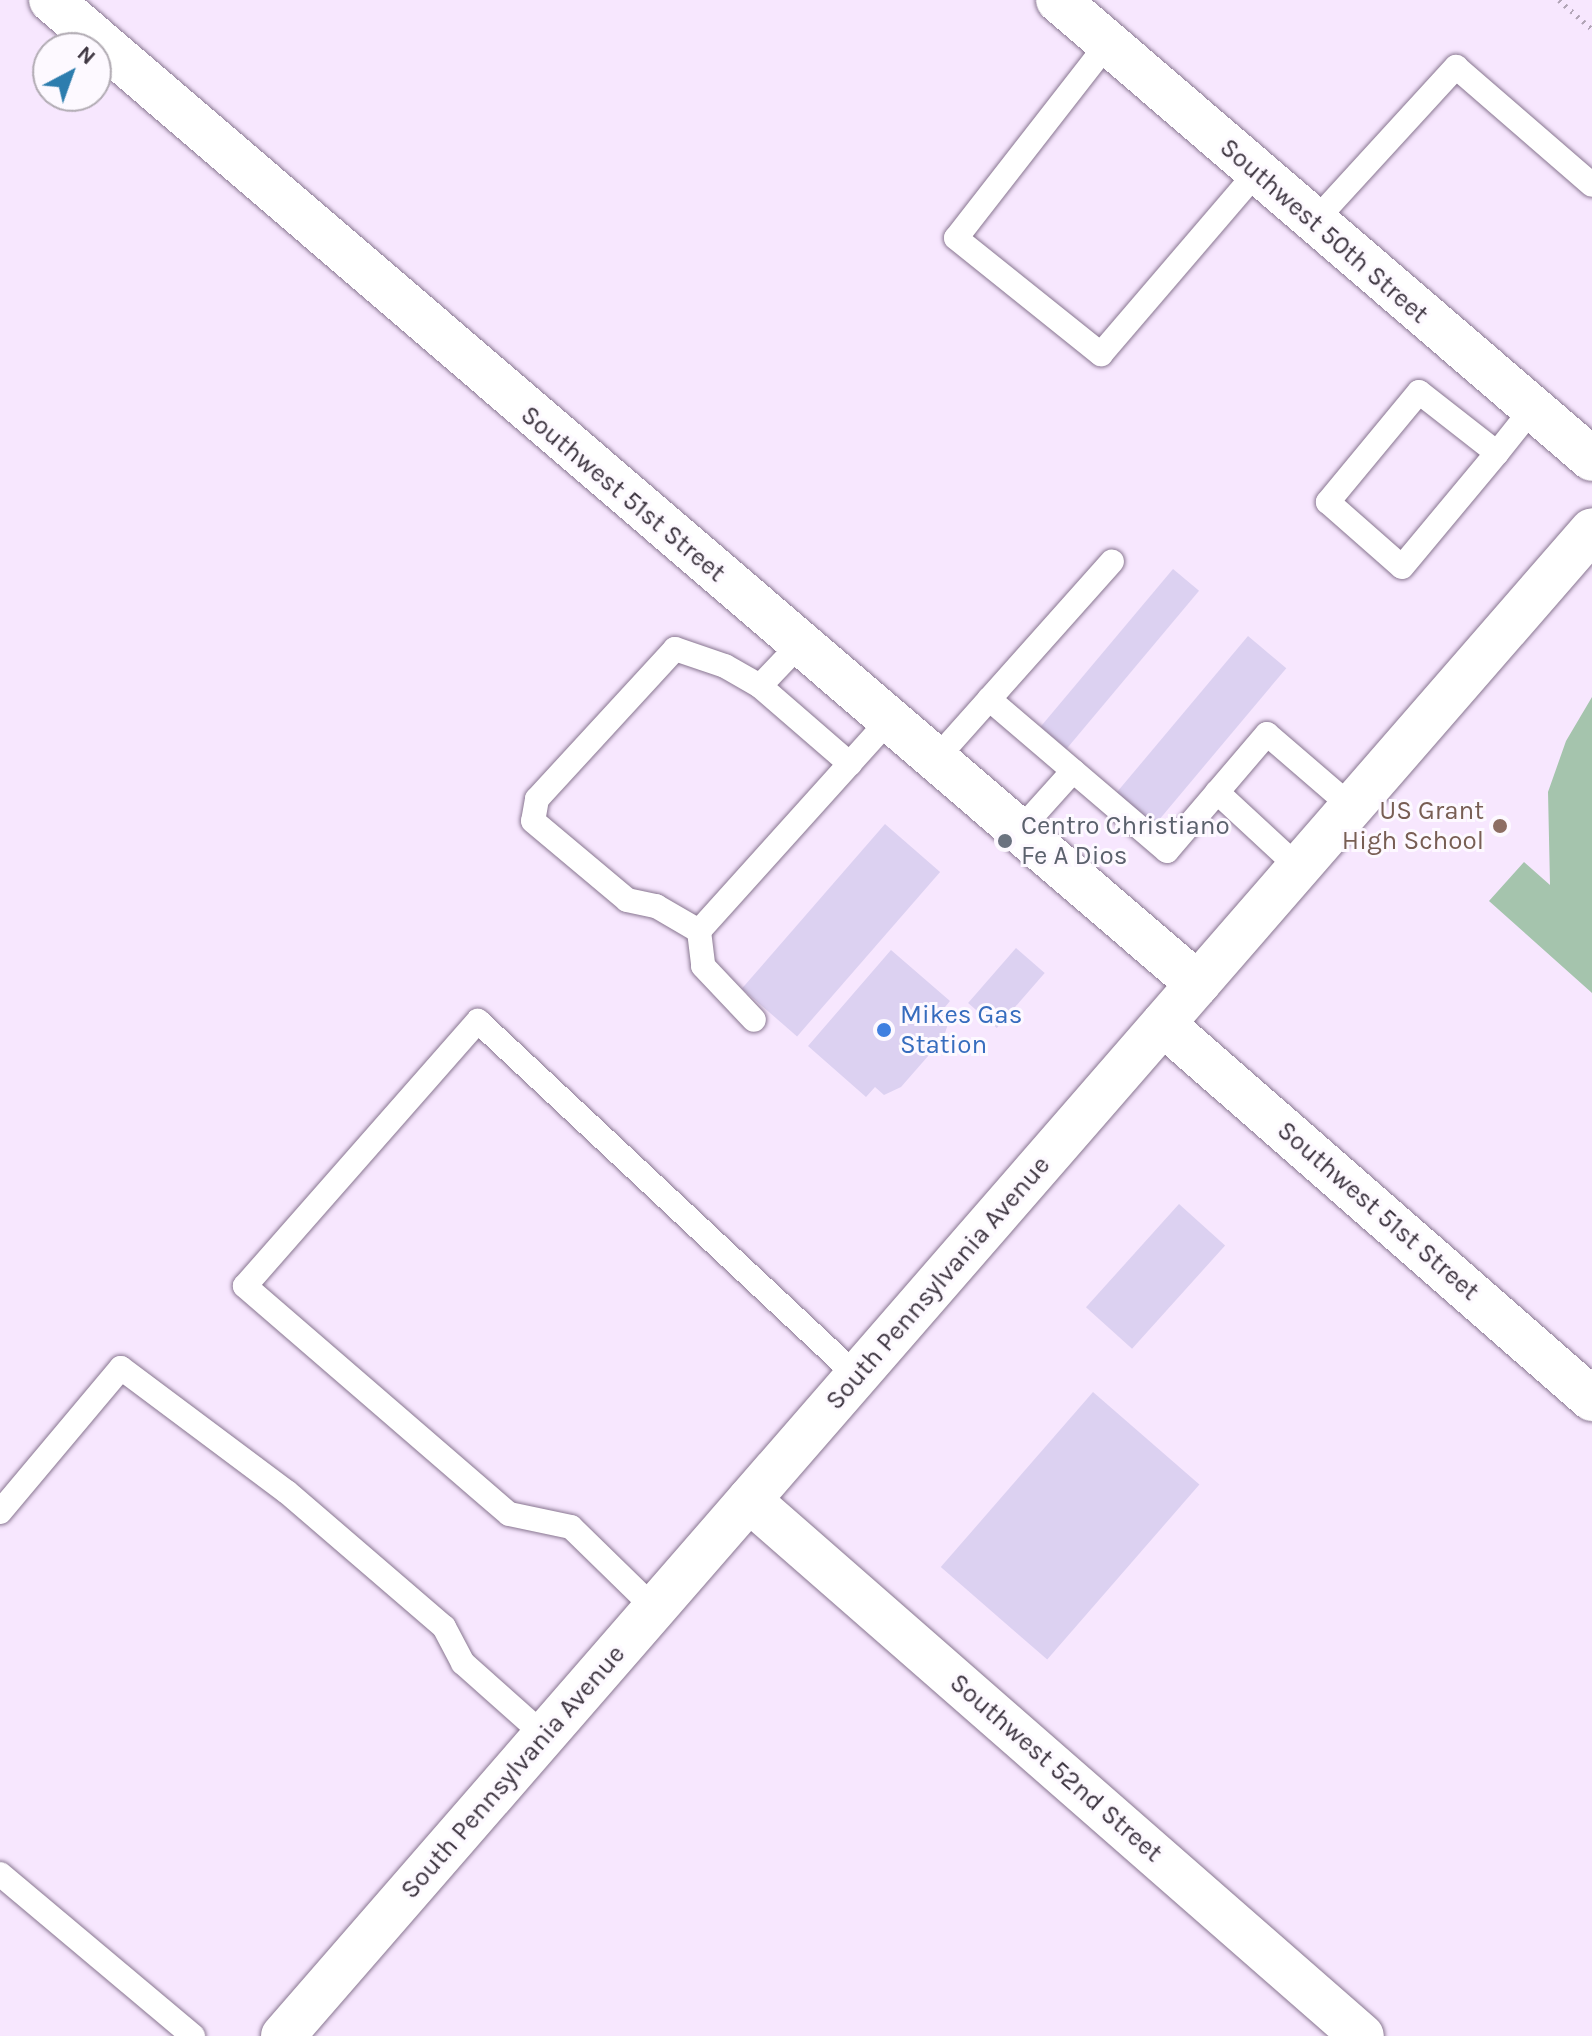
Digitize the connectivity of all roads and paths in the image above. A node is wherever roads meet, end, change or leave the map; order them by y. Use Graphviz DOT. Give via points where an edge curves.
graph roads {
  1 [pos="51,0"];
  2 [pos="1058,0"];
  3 [pos="1559,0"];
  4 [pos="1592,29"];
  5 [pos="1108,43"];
  6 [pos="1256,173"];
  7 [pos="1592,185"];
  8 [pos="1313,223"];
  9 [pos="1532,409"];
  10 [pos="1497,453"];
  11 [pos="1592,459"];
  12 [pos="1592,530"];
  13 [pos="1112,561"];
  14 [pos="800,644"];
  15 [pos="760,686"];
  16 [pos="989,699"];
  17 [pos="889,720"];
  18 [pos="935,760"];
  19 [pos="850,764"];
  20 [pos="1073,771"];
  21 [pos="1217,792"];
  22 [pos="1352,807"];
  23 [pos="1019,831"];
  24 [pos="1299,868"];
  25 [pos="699,931"];
  26 [pos="1198,984"];
  27 [pos="754,1020"];
  28 [pos="1163,1024"];
  29 [pos="857,1376"];
  30 [pos="1592,1399"];
  31 [pos="749,1500"];
  32 [pos="0,1512"];
  33 [pos="655,1609"];
  34 [pos="545,1736"];
  35 [pos="0,1874"];
  36 [pos="193,2036"];
  37 [pos="283,2036"];
  38 [pos="1362,2036"];
  1 -- 14 [label="street, Southwest 51st Street"];
  2 -- 5 [label="street, Southwest 50th Street"];
  3 -- 4 [label="path"];
  5 -- 6 [label="street, Southwest 50th Street"];
  5 -- 6 [label="lane" via="956,238 1101,354"];
  6 -- 8 [label="street, Southwest 50th Street"];
  7 -- 8 [label="lane" via="1456,67"];
  8 -- 9 [label="street, Southwest 50th Street"];
  9 -- 10 [label="lane"];
  9 -- 11 [label="street, Southwest 50th Street"];
  10 -- 10 [label="lane" via="1402,567 1328,502 1419,392"];
  12 -- 22 [label="street, South Pennsylvania Avenue"];
  13 -- 16 [label="lane"];
  14 -- 15 [label="lane"];
  14 -- 17 [label="street, Southwest 51st Street"];
  15 -- 19 [label="lane"];
  15 -- 25 [label="lane" via="725,666 675,649 537,799 533,821 603,884"];
  16 -- 18 [label="lane"];
  16 -- 20 [label="lane"];
  17 -- 18 [label="street, Southwest 51st Street"];
  17 -- 19 [label="lane"];
  18 -- 23 [label="street, Southwest 51st Street"];
  19 -- 25 [label="lane"];
  20 -- 21 [label="lane" via="1167,851"];
  20 -- 23 [label="lane"];
  21 -- 22 [label="lane" via="1267,734"];
  21 -- 24 [label="lane"];
  22 -- 24 [label="street, South Pennsylvania Avenue"];
  23 -- 26 [label="street, Southwest 51st Street"];
  24 -- 26 [label="street, South Pennsylvania Avenue"];
  25 -- 27 [label="lane" via="703,966"];
  26 -- 28 [label="street, South Pennsylvania Avenue"];
  28 -- 29 [label="street, South Pennsylvania Avenue"];
  28 -- 30 [label="street, Southwest 51st Street"];
  29 -- 31 [label="street, South Pennsylvania Avenue"];
  29 -- 33 [label="lane" via="478,1021 245,1286 509,1514 571,1527"];
  31 -- 33 [label="street, South Pennsylvania Avenue"];
  31 -- 38 [label="street, Southwest 52nd Street"];
  32 -- 34 [label="lane" via="121,1368 287,1492 444,1627 463,1663"];
  33 -- 34 [label="street, South Pennsylvania Avenue"];
  34 -- 37 [label="street, South Pennsylvania Avenue"];
  35 -- 36 [label="lane"];
}
